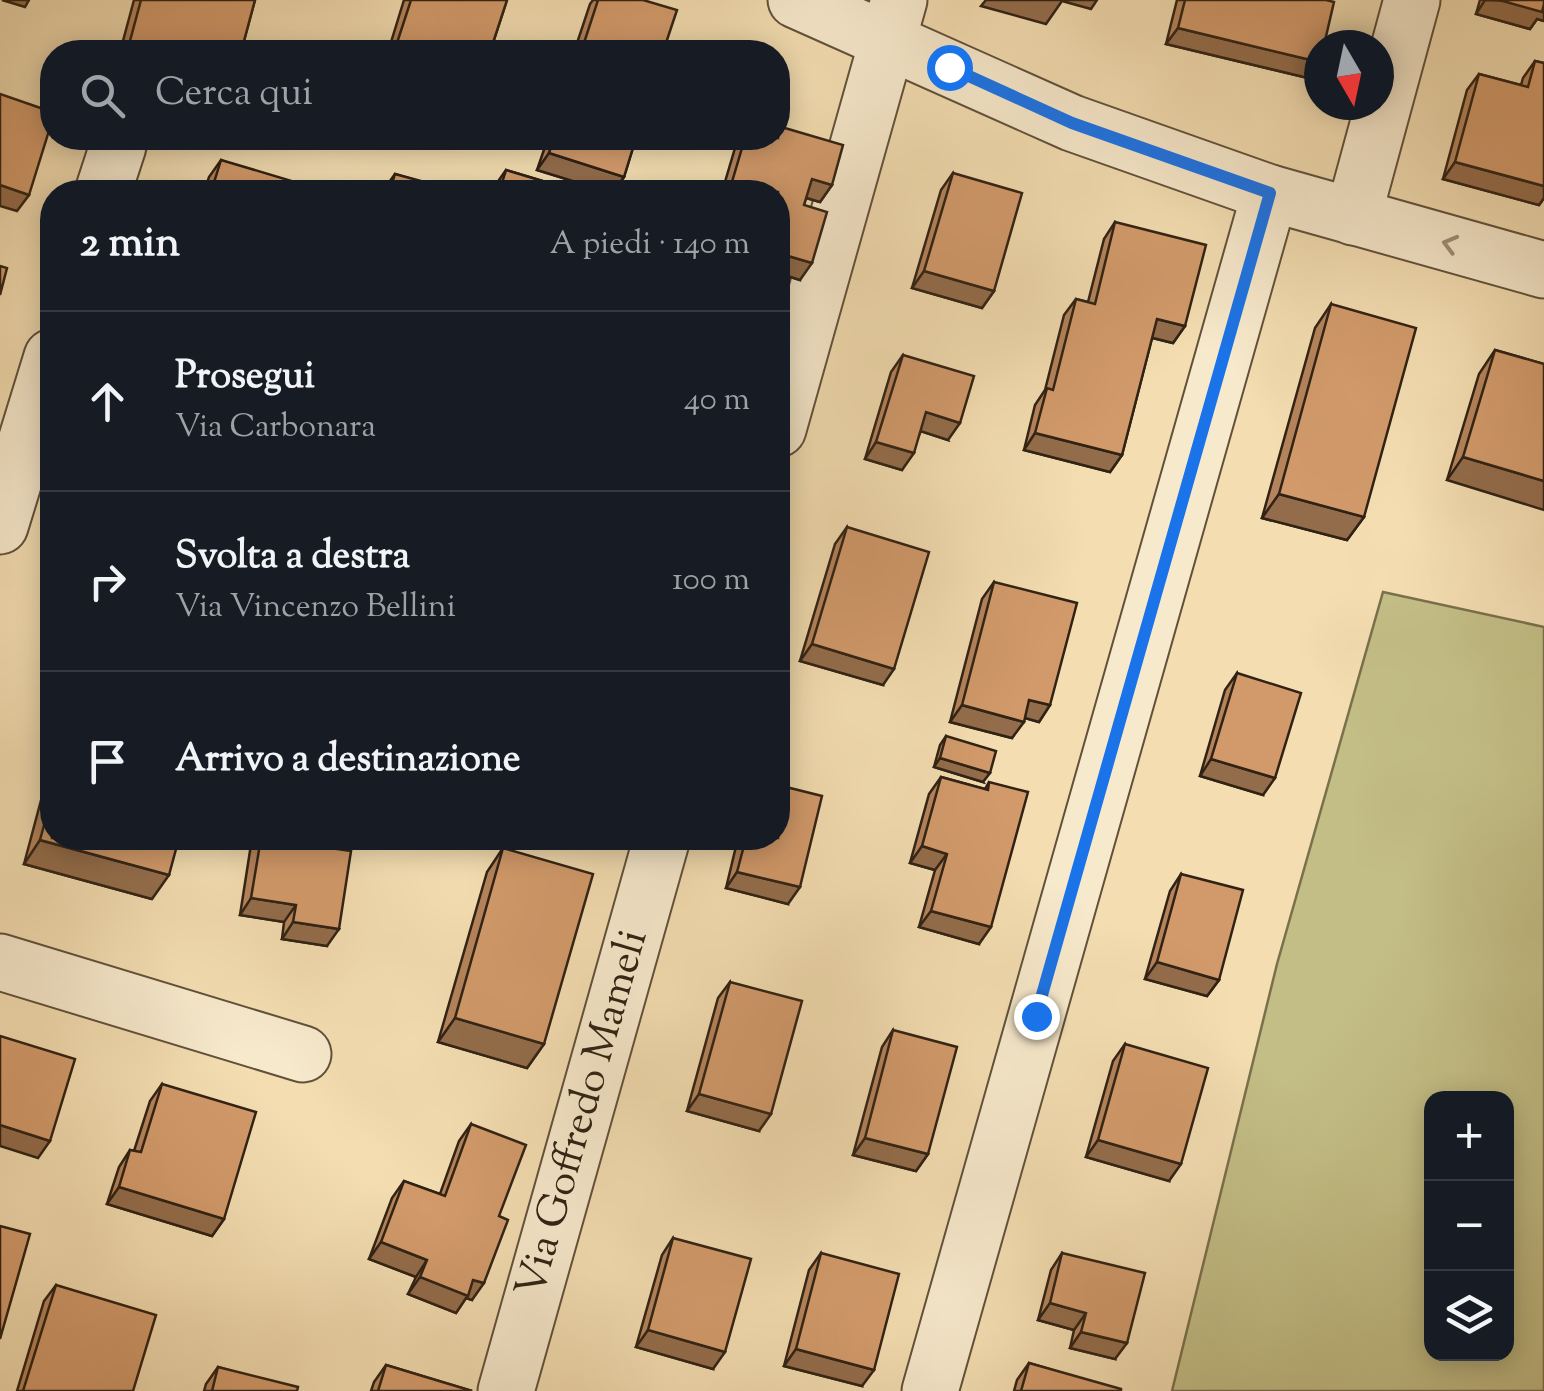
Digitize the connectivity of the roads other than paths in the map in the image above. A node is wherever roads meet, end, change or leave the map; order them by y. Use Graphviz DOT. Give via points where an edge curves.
graph roads {
  1 [pos="796,0"];
  2 [pos="1412,0"];
  3 [pos="894,20"];
  4 [pos="1270,193"];
  5 [pos="1352,217"];
  6 [pos="1544,270"];
  7 [pos="790,388"];
  8 [pos="40,396"];
  9 [pos="0,526"];
  10 [pos="659,850"];
  11 [pos="0,962"];
  12 [pos="303,1054"];
  13 [pos="506,1391"];
  14 [pos="930,1391"];
  1 -- 3 [label="street"];
  2 -- 5 [label="street"];
  3 -- 4 [label="street" via="1072,123"];
  3 -- 7 [label="street"];
  4 -- 5 [label="street"];
  4 -- 14 [label="street"];
  6 -- 5 [label="street, one-way"];
  8 -- 9 [label="street"];
  10 -- 13 [label="street, Via Goffredo Mameli"];
  11 -- 12 [label="street"];
}
